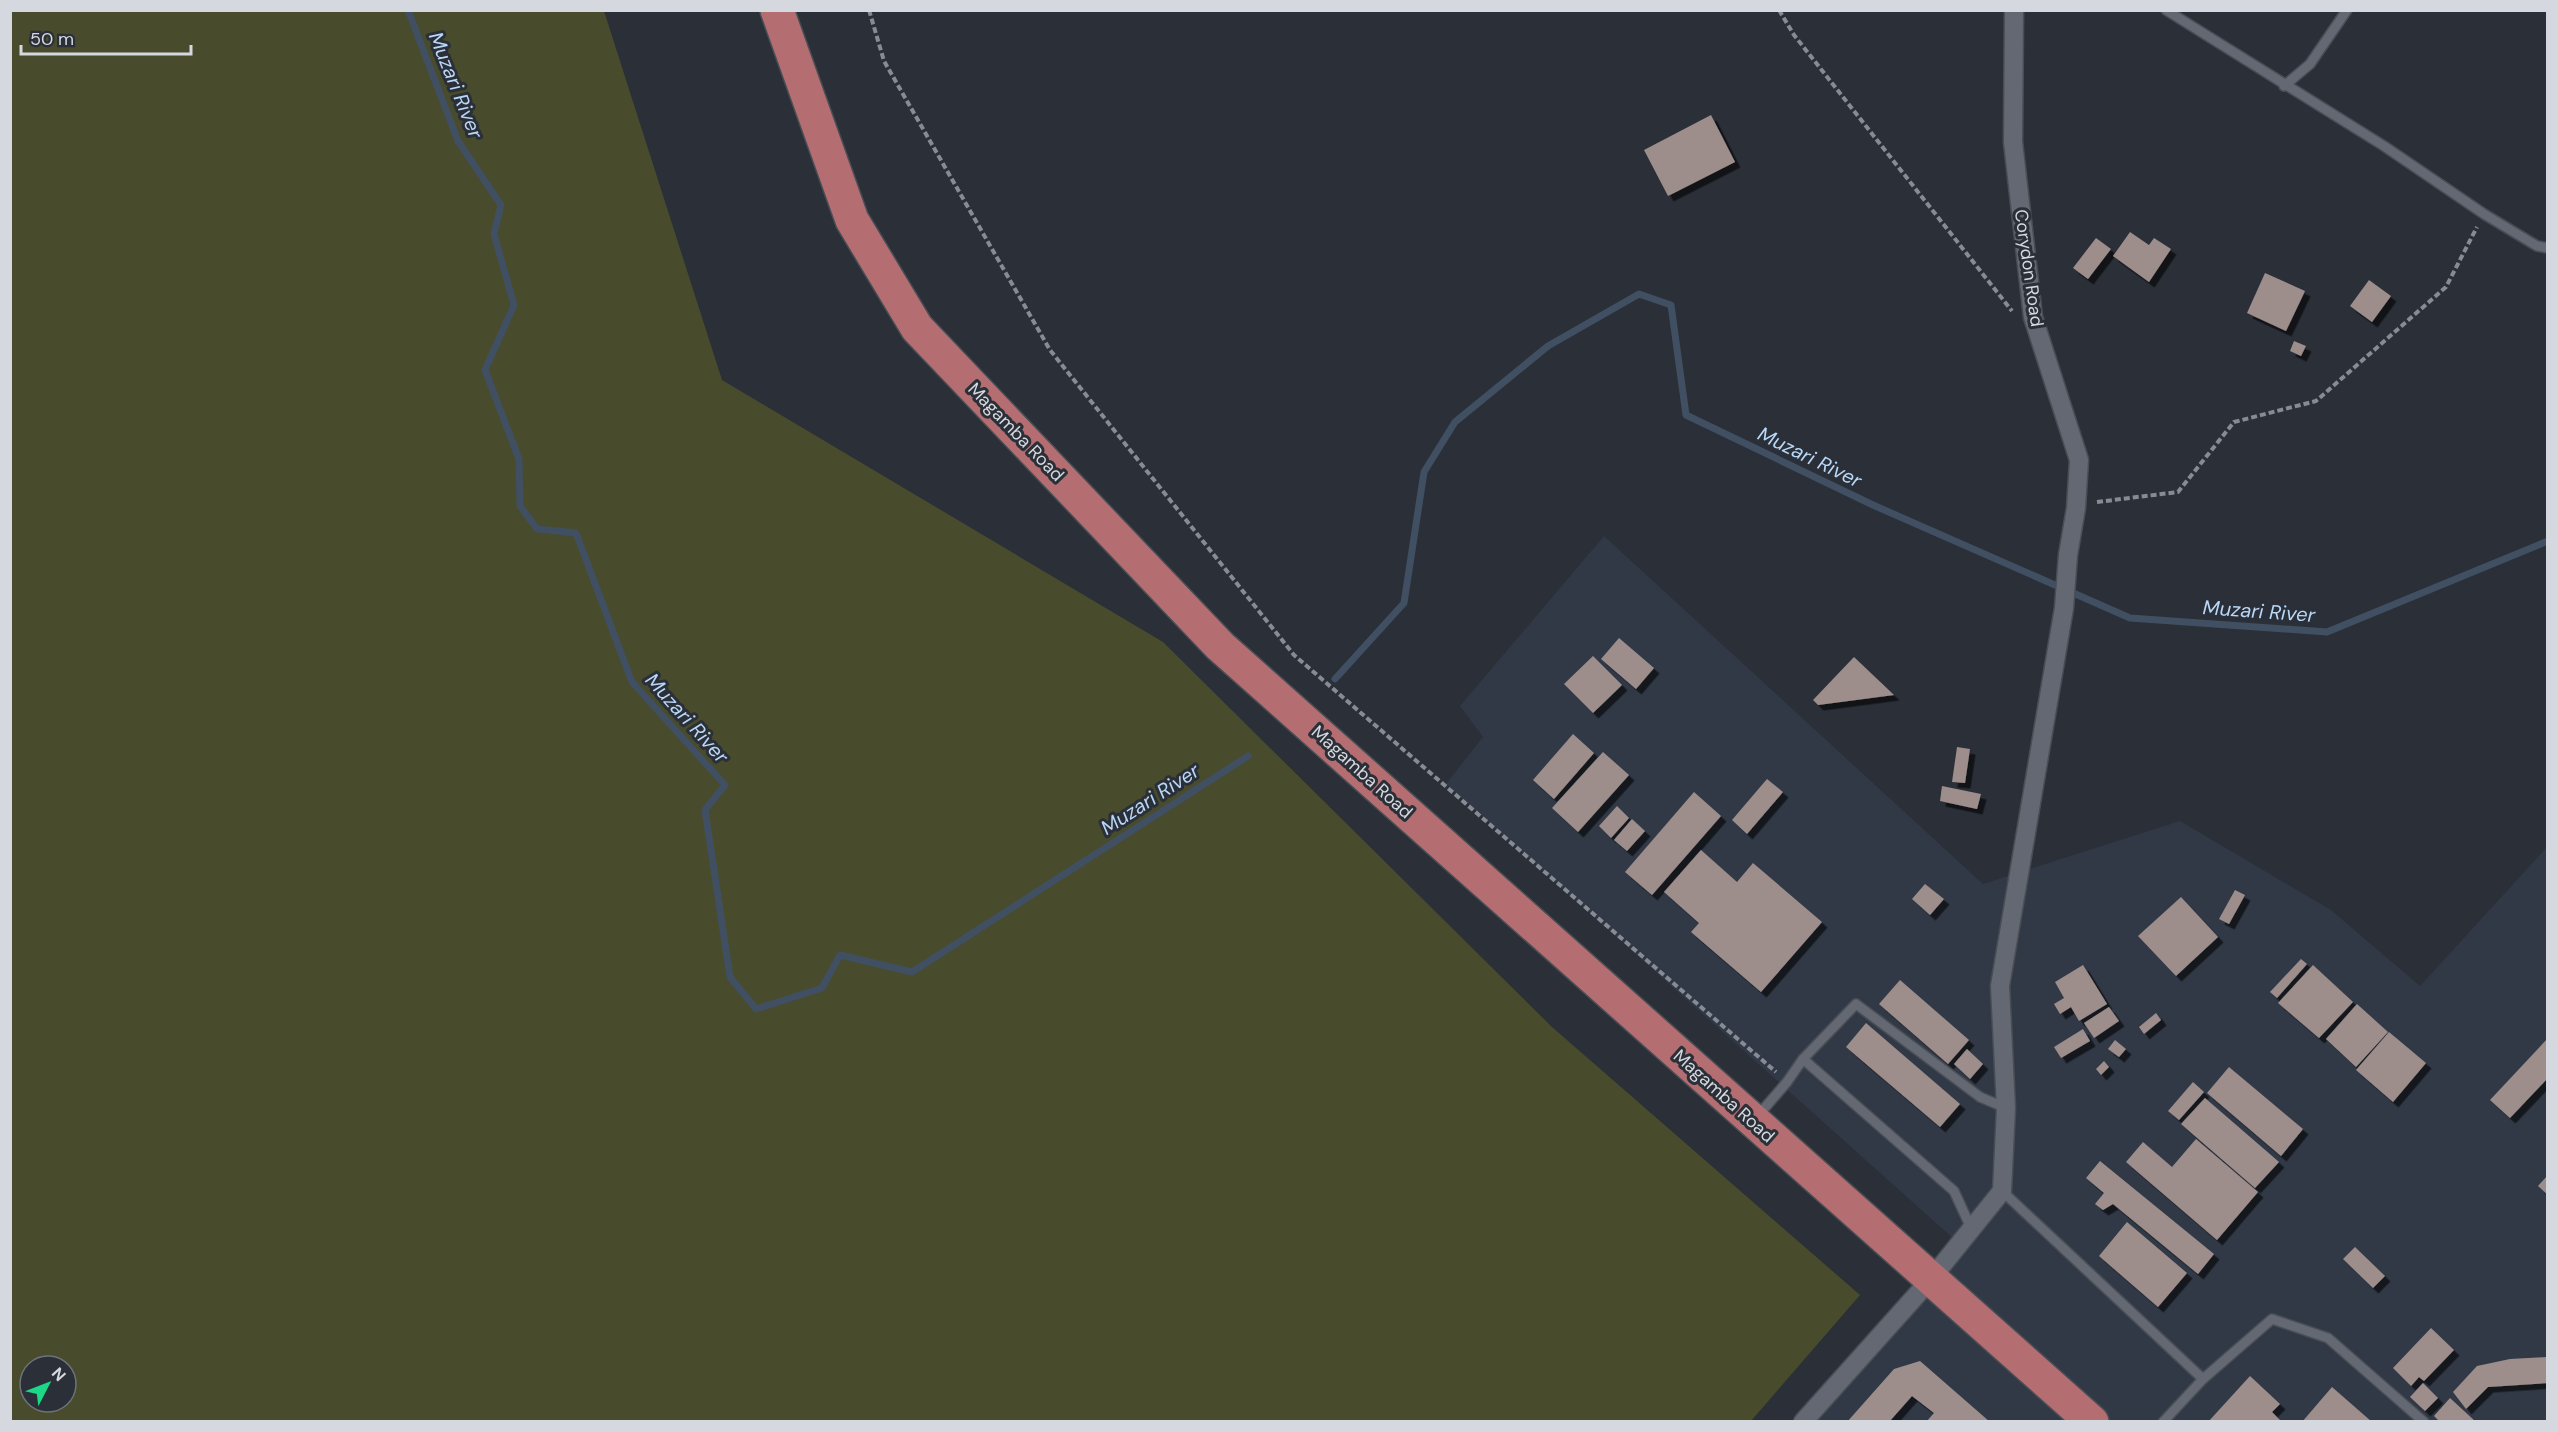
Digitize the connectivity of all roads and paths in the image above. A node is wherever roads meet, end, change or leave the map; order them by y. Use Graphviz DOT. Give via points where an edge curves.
graph roads {
  1 [pos="777,10"];
  2 [pos="870,10"];
  3 [pos="1779,10"];
  4 [pos="2014,10"];
  5 [pos="2166,10"];
  6 [pos="2347,10"];
  7 [pos="2284,86"];
  8 [pos="2484,214"];
  9 [pos="2547,248"];
  10 [pos="2033,317"];
  11 [pos="2076,508"];
  12 [pos="1803,1059"];
  13 [pos="1787,1082"];
  14 [pos="2006,1108"];
  15 [pos="1752,1122"];
  16 [pos="2002,1191"];
  17 [pos="1971,1228"];
  18 [pos="1931,1279"];
  19 [pos="2204,1378"];
  20 [pos="1808,1420"];
  21 [pos="2092,1422"];
  22 [pos="2163,1422"];
  23 [pos="2424,1422"];
  1 -- 15 [label="highway, Magamba Road" via="852,220 917,328 1220,646"];
  2 -- 13 [label="path" via="884,61 1050,351 1294,654"];
  3 -- 10 [label="path" via="1794,35 2009,310"];
  4 -- 10 [label="street, Corydon Road" via="2013,142"];
  5 -- 7 [label="lane"];
  6 -- 7 [label="lane" via="2310,63"];
  7 -- 8 [label="lane" via="2384,146"];
  8 -- 9 [label="lane"];
  8 -- 11 [label="path" via="2446,287 2316,401 2234,422 2178,492 2085,503"];
  10 -- 11 [label="street, Corydon Road" via="2079,460"];
  11 -- 14 [label="street, Corydon Road" via="2064,608 2000,986"];
  12 -- 13 [label="lane"];
  12 -- 14 [label="lane" via="1856,1004 1980,1097"];
  12 -- 17 [label="lane" via="1954,1191"];
  13 -- 15 [label="lane"];
  14 -- 16 [label="street, Corydon Road"];
  15 -- 18 [label="highway, Magamba Road"];
  16 -- 17 [label="street"];
  16 -- 19 [label="lane"];
  17 -- 18 [label="street"];
  18 -- 20 [label="street"];
  18 -- 21 [label="highway, Magamba Road"];
  19 -- 22 [label="lane"];
  19 -- 23 [label="lane" via="2272,1320 2328,1338"];
}
